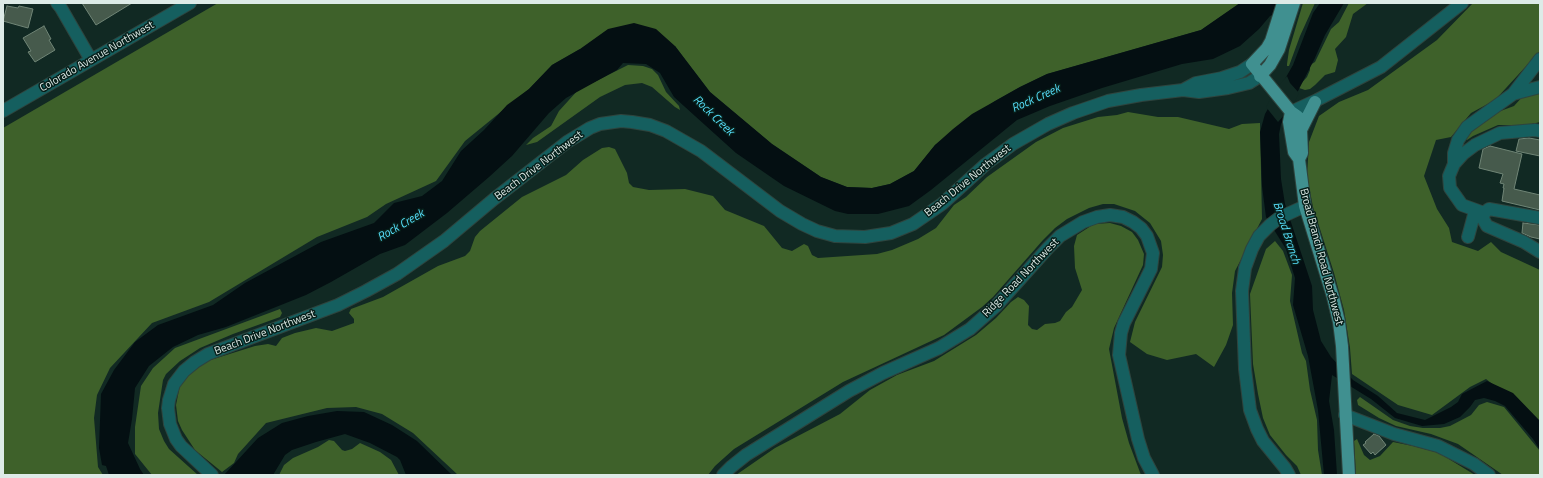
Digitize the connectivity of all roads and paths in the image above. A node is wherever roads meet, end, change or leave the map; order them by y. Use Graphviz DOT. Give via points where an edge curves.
graph roads {
  1 [pos="57,3"];
  2 [pos="190,3"];
  3 [pos="1283,3"];
  4 [pos="1294,3"];
  5 [pos="1462,3"];
  6 [pos="91,60"];
  7 [pos="1540,60"];
  8 [pos="1252,64"];
  9 [pos="1260,76"];
  10 [pos="1540,88"];
  11 [pos="1183,90"];
  12 [pos="1513,94"];
  13 [pos="1315,102"];
  14 [pos="1290,110"];
  15 [pos="3,111"];
  16 [pos="1301,130"];
  17 [pos="1540,131"];
  18 [pos="1299,159"];
  19 [pos="1454,164"];
  20 [pos="1305,206"];
  21 [pos="1479,212"];
  22 [pos="1540,218"];
  23 [pos="1468,237"];
  24 [pos="1540,252"];
  25 [pos="1345,415"];
  26 [pos="210,474"];
  27 [pos="723,475"];
  28 [pos="1153,475"];
  29 [pos="1289,475"];
  30 [pos="1349,475"];
  31 [pos="1489,475"];
  1 -- 6 [label="street"];
  2 -- 6 [label="street, Colorado Avenue Northwest"];
  3 -- 8 [label="main road, Beach Drive Northwest" via="1268,48"];
  4 -- 9 [label="main road, Beach Drive Northwest" via="1284,38 1270,65"];
  5 -- 13 [label="street" via="1381,67"];
  6 -- 15 [label="street, Colorado Avenue Northwest"];
  7 -- 12 [label="street"];
  8 -- 9 [label="main road, Broad Branch Road Northwest"];
  8 -- 11 [label="street, Beach Drive Northwest" via="1240,72 1196,83"];
  9 -- 11 [label="street, Beach Drive Northwest" via="1249,83 1228,88 1199,92"];
  9 -- 14 [label="main road, Broad Branch Road Northwest"];
  10 -- 12 [label="street"];
  11 -- 26 [label="street, Beach Drive Northwest" via="1115,99 1034,131 986,164 939,207 917,222 891,233 865,237 835,236 802,224 780,211 701,151 658,127 621,121 600,124 555,151 444,242 397,274 338,305 208,354 184,371 174,384 170,396 170,424 181,446"];
  12 -- 19 [label="street" via="1467,127 1458,140"];
  13 -- 14 [label="street"];
  13 -- 16 [label="main road"];
  14 -- 16 [label="main road, Broad Branch Road Northwest" via="1298,117"];
  14 -- 18 [label="main road, Broad Branch Road Northwest" via="1289,122 1294,152"];
  16 -- 18 [label="main road, Broad Branch Road Northwest" via="1302,153"];
  17 -- 19 [label="street" via="1500,133 1475,145"];
  18 -- 20 [label="main road, Broad Branch Road Northwest"];
  19 -- 21 [label="street" via="1450,188 1462,205"];
  20 -- 25 [label="main road, Broad Branch Road Northwest" via="1335,304 1343,366"];
  20 -- 29 [label="street" via="1270,225 1255,242 1248,258 1242,291 1249,406 1258,433"];
  21 -- 22 [label="street" via="1489,209"];
  21 -- 23 [label="street"];
  21 -- 24 [label="street" via="1487,226"];
  25 -- 30 [label="main road, Broad Branch Road Northwest"];
  25 -- 31 [label="street" via="1394,434 1438,446 1474,464"];
  27 -- 28 [label="street, Ridge Road Northwest" via="746,455 849,392 889,370 935,350 970,329 996,306 1060,236 1083,222 1110,215 1123,217 1141,228 1153,253 1151,269 1124,323 1119,356 1139,444"];
}
